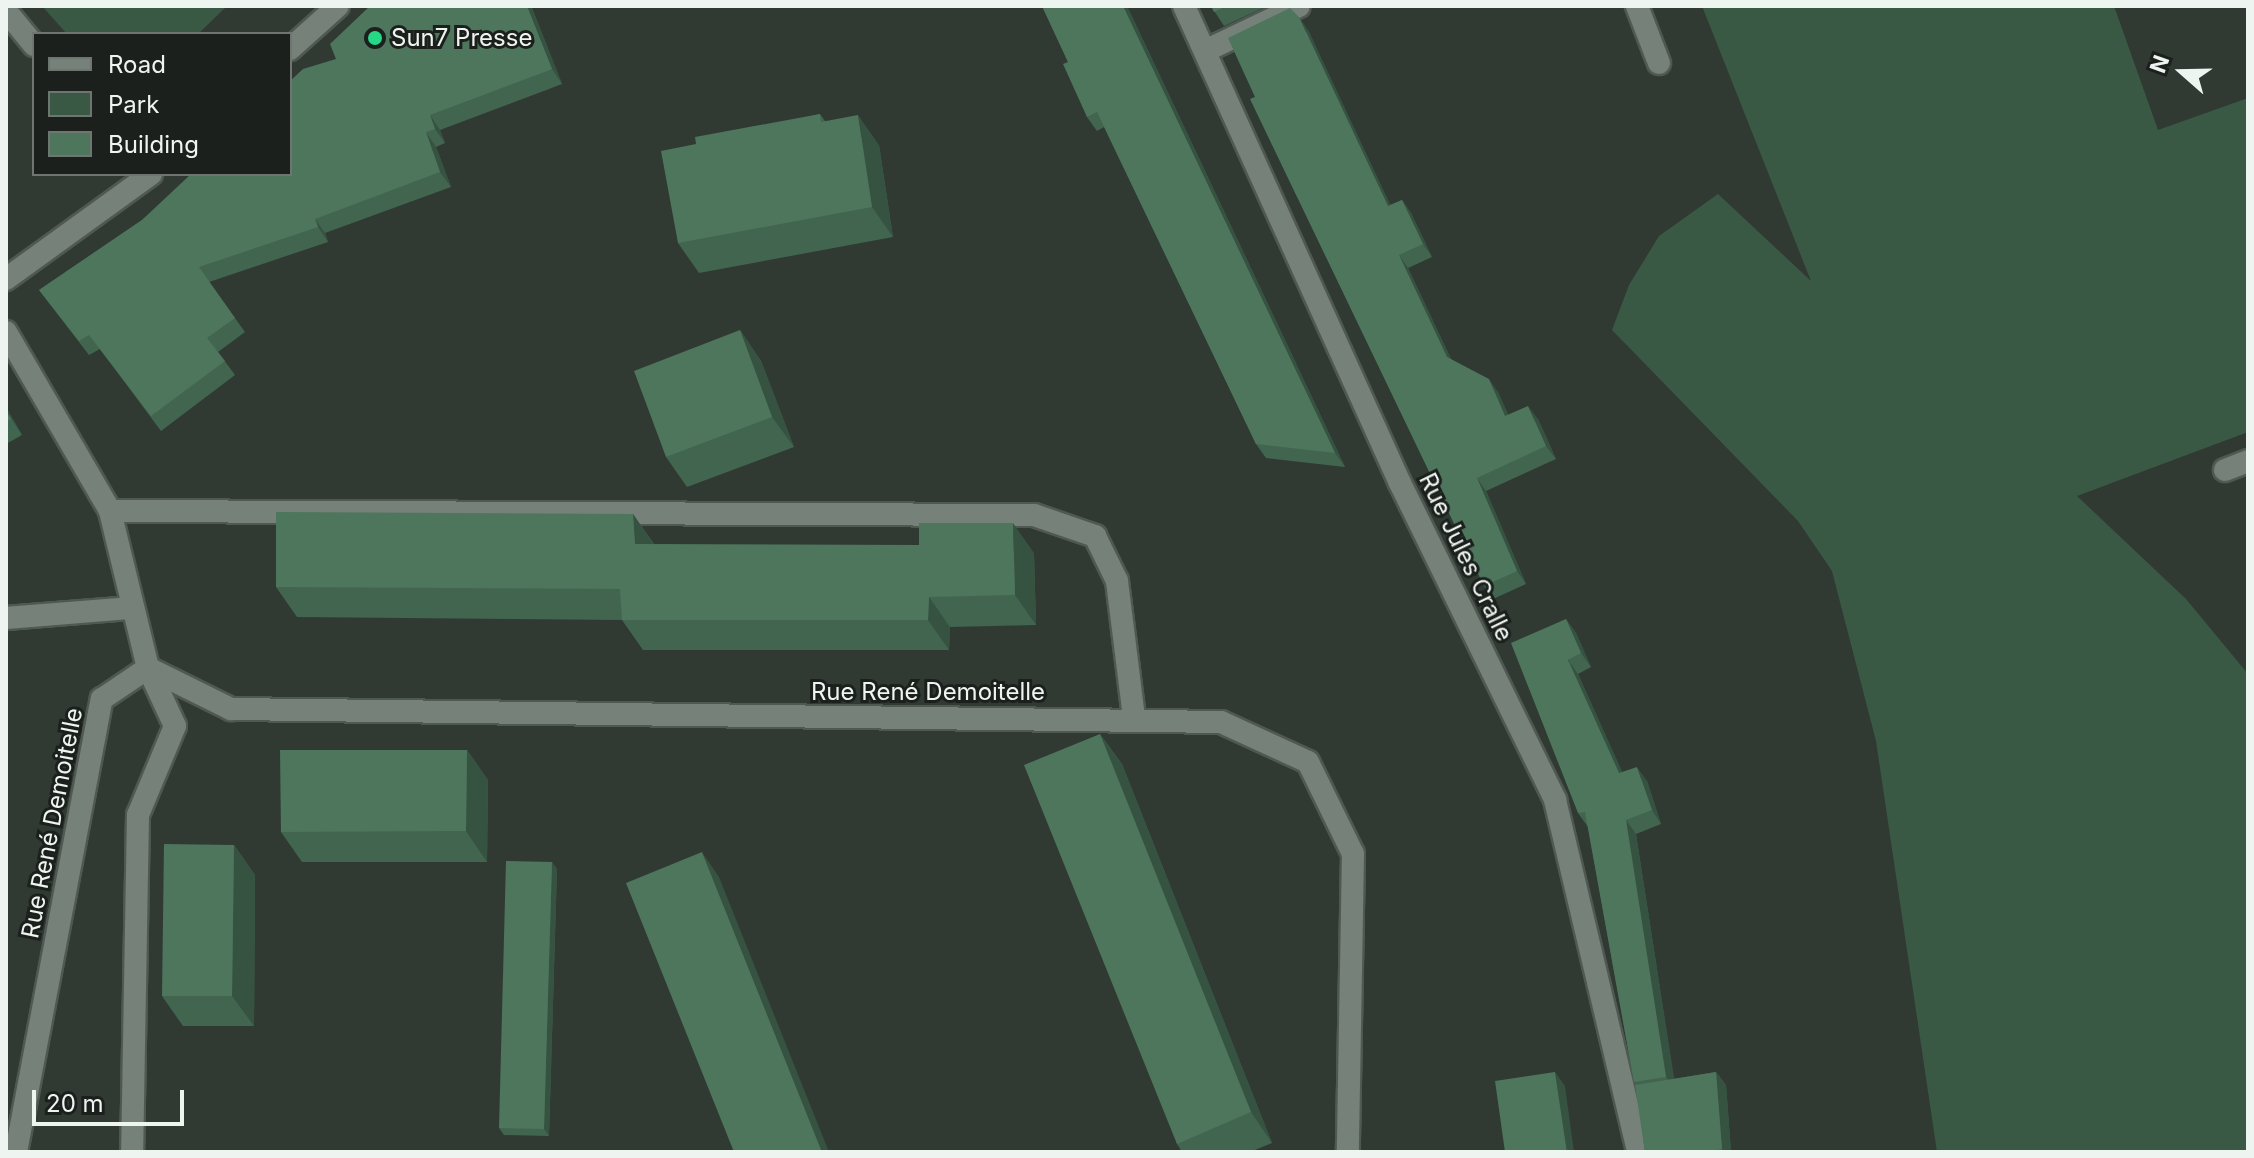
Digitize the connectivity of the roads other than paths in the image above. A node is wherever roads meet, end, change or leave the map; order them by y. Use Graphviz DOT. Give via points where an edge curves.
graph roads {
  1 [pos="338,6"];
  2 [pos="1184,6"];
  3 [pos="1299,6"];
  4 [pos="1637,6"];
  5 [pos="6,11"];
  6 [pos="32,43"];
  7 [pos="292,47"];
  8 [pos="1205,51"];
  9 [pos="1659,63"];
  10 [pos="145,176"];
  11 [pos="6,279"];
  12 [pos="6,332"];
  13 [pos="2248,461"];
  14 [pos="2225,470"];
  15 [pos="110,511"];
  16 [pos="131,608"];
  17 [pos="6,618"];
  18 [pos="148,668"];
  19 [pos="1134,718"];
  20 [pos="16,1152"];
  21 [pos="132,1152"];
  22 [pos="1348,1152"];
  23 [pos="1638,1152"];
  1 -- 7 [label="street"];
  2 -- 8 [label="street, Rue Jules Cralle"];
  3 -- 8 [label="street"];
  4 -- 9 [label="street"];
  5 -- 6 [label="street"];
  8 -- 23 [label="street, Rue Jules Cralle" via="1400,483 1555,800"];
  10 -- 11 [label="street"];
  12 -- 15 [label="street"];
  13 -- 14 [label="street"];
  15 -- 16 [label="street"];
  15 -- 19 [label="street" via="1034,515 1095,536 1117,581"];
  16 -- 17 [label="street"];
  16 -- 18 [label="street"];
  18 -- 19 [label="street, Rue René Demoitelle" via="231,709"];
  18 -- 20 [label="street, Rue René Demoitelle" via="102,699"];
  18 -- 21 [label="street" via="175,726 138,815"];
  19 -- 22 [label="street, Rue René Demoitelle" via="1221,722 1308,762 1330,806 1353,854"];
}
